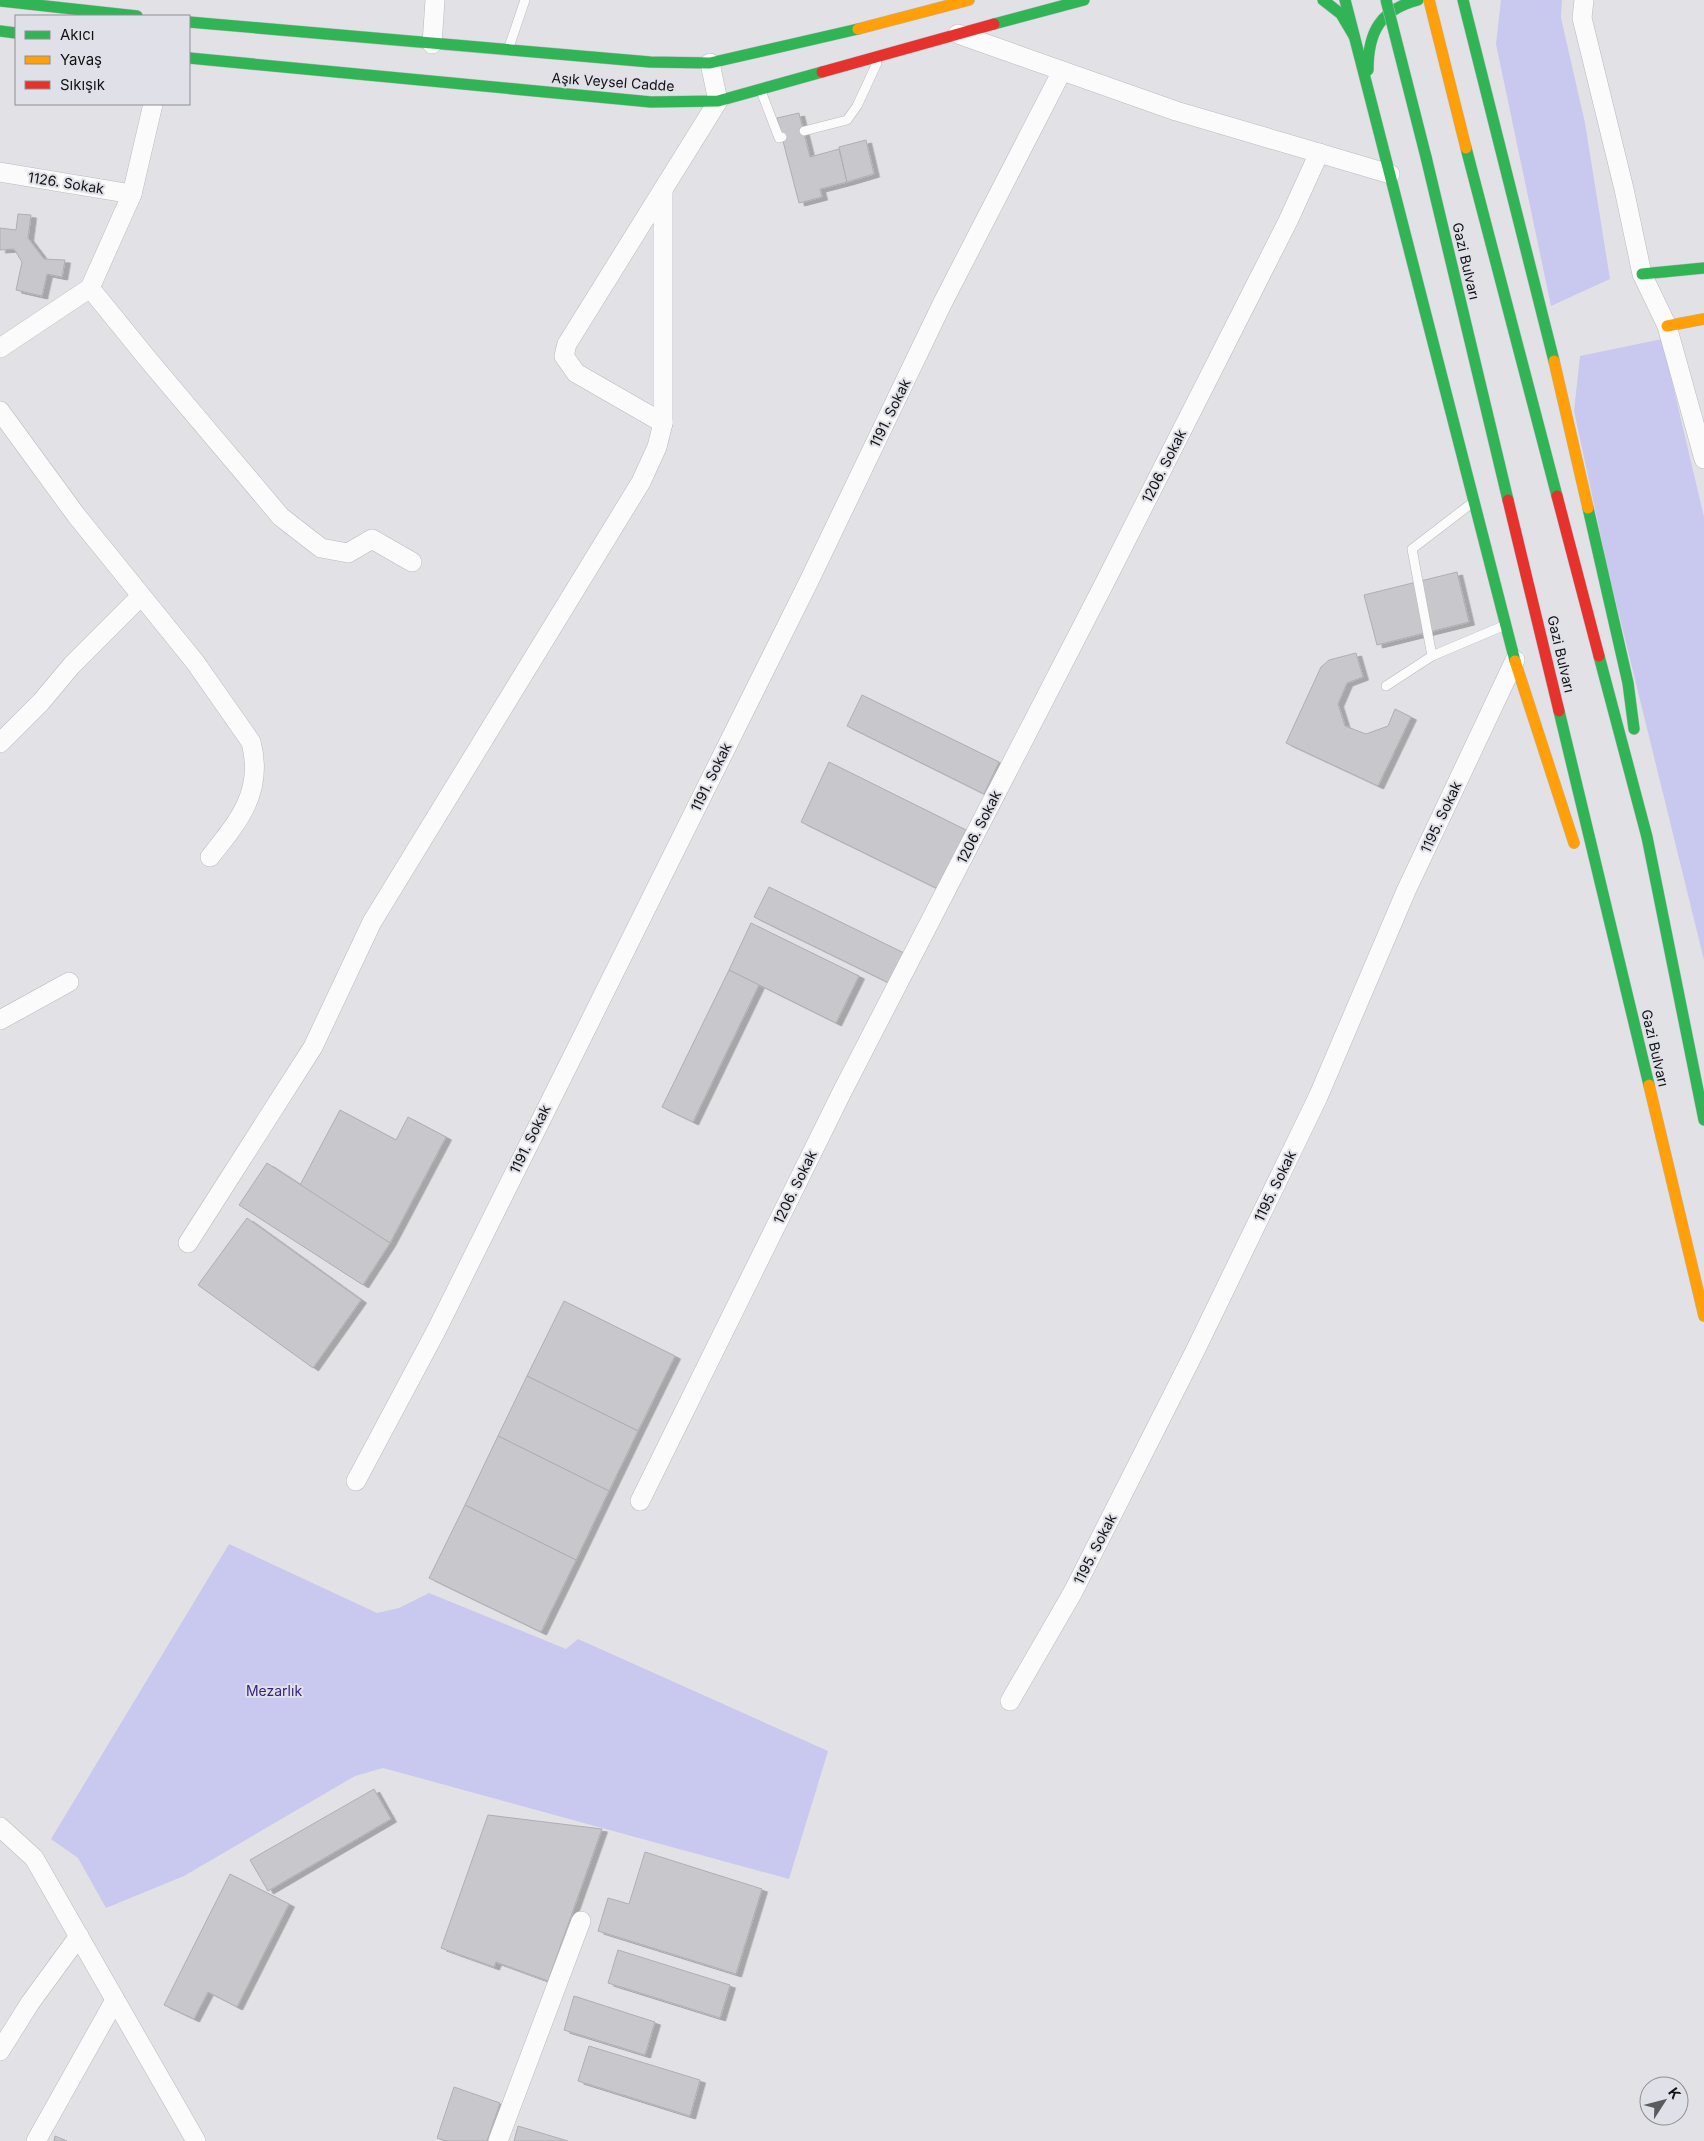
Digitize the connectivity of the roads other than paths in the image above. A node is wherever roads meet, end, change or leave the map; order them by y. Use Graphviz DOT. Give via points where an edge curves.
graph roads {
  1 [pos="435,0"];
  2 [pos="526,0"];
  3 [pos="969,0"];
  4 [pos="1084,0"];
  5 [pos="1323,0"];
  6 [pos="1345,0"];
  7 [pos="1386,0"];
  8 [pos="1418,0"];
  9 [pos="1429,0"];
  10 [pos="1463,0"];
  11 [pos="1584,0"];
  12 [pos="0,1"];
  13 [pos="116,7"];
  14 [pos="1478,9"];
  15 [pos="135,15"];
  16 [pos="1447,16"];
  17 [pos="190,22"];
  18 [pos="1457,28"];
  19 [pos="0,31"];
  20 [pos="15,33"];
  21 [pos="956,34"];
  22 [pos="1355,40"];
  23 [pos="432,44"];
  24 [pos="508,50"];
  25 [pos="1476,54"];
  26 [pos="881,55"];
  27 [pos="190,58"];
  28 [pos="710,63"];
  29 [pos="1480,70"];
  30 [pos="1062,71"];
  31 [pos="1367,84"];
  32 [pos="760,89"];
  33 [pos="718,101"];
  34 [pos="153,105"];
  35 [pos="804,131"];
  36 [pos="782,137"];
  37 [pos="1319,153"];
  38 [pos="0,172"];
  39 [pos="1390,174"];
  40 [pos="663,192"];
  41 [pos="132,194"];
  42 [pos="1704,268"];
  43 [pos="1642,274"];
  44 [pos="90,288"];
  45 [pos="1704,319"];
  46 [pos="1667,326"];
  47 [pos="0,348"];
  48 [pos="0,411"];
  49 [pos="663,423"];
  50 [pos="1704,459"];
  51 [pos="1474,501"];
  52 [pos="412,562"];
  53 [pos="141,596"];
  54 [pos="1506,625"];
  55 [pos="1432,656"];
  56 [pos="1515,660"];
  57 [pos="1386,686"];
  58 [pos="0,743"];
  59 [pos="1648,837"];
  60 [pos="210,857"];
  61 [pos="1578,857"];
  62 [pos="1593,904"];
  63 [pos="69,982"];
  64 [pos="0,1020"];
  65 [pos="1639,1045"];
  66 [pos="1703,1115"];
  67 [pos="188,1243"];
  68 [pos="1704,1316"];
  69 [pos="356,1481"];
  70 [pos="640,1501"];
  71 [pos="1010,1700"];
  72 [pos="0,1827"];
  73 [pos="581,1921"];
  74 [pos="79,1936"];
  75 [pos="115,2000"];
  76 [pos="0,2051"];
  77 [pos="36,2141"];
  78 [pos="196,2141"];
  79 [pos="498,2141"];
  1 -- 23 [label="street"];
  2 -- 24 [label="lane"];
  3 -- 28 [label="main road, Aşık Veysel Cadde" via="894,21"];
  4 -- 21 [label="main road, Aşık Veysel Cadde"];
  5 -- 22 [label="main road" via="1341,14"];
  6 -- 22 [label="main road"];
  7 -- 65 [label="main road, Gazi Bulvarı, bridge"];
  8 -- 16 [label="main road" via="1437,4"];
  8 -- 31 [label="main road" via="1400,4 1389,12 1370,39"];
  9 -- 59 [label="main road, Gazi Bulvarı, bridge"];
  10 -- 25 [label="main road"];
  11 -- 43 [label="street" via="1582,18"];
  12 -- 13 [label="main road"];
  13 -- 15 [label="main road"];
  14 -- 25 [label="main road"];
  17 -- 23 [label="main road, Aşık Veysel Cadde"];
  18 -- 29 [label="main road"];
  19 -- 20 [label="main road"];
  21 -- 26 [label="main road, Aşık Veysel Cadde"];
  21 -- 30 [label="street"];
  22 -- 31 [label="main road"];
  23 -- 24 [label="main road, Aşık Veysel Cadde"];
  24 -- 28 [label="main road, Aşık Veysel Cadde" via="637,66"];
  25 -- 29 [label="main road"];
  26 -- 32 [label="main road, Aşık Veysel Cadde"];
  26 -- 35 [label="lane" via="847,120"];
  27 -- 33 [label="main road, Aşık Veysel Cadde"];
  28 -- 33 [label="street"];
  29 -- 59 [label="main road" via="1550,341 1628,683"];
  30 -- 37 [label="street" via="1176,111"];
  30 -- 69 [label="street, 1191. Sokak" via="942,304 809,581 436,1331"];
  31 -- 39 [label="main road"];
  32 -- 33 [label="main road, Aşık Veysel Cadde"];
  32 -- 36 [label="lane" via="778,138"];
  33 -- 40 [label="street"];
  34 -- 41 [label="street"];
  37 -- 39 [label="street"];
  37 -- 70 [label="street, 1206. Sokak" via="1288,221 1106,580 842,1092"];
  38 -- 41 [label="street, 1126. Sokak"];
  39 -- 51 [label="main road"];
  40 -- 49 [label="street"];
  40 -- 49 [label="street" via="567,344 564,356 576,373"];
  41 -- 44 [label="street"];
  42 -- 43 [label="main road"];
  43 -- 46 [label="street"];
  44 -- 47 [label="street"];
  44 -- 52 [label="street" via="281,517 321,548 348,553 372,540"];
  45 -- 46 [label="main road"];
  46 -- 50 [label="street"];
  48 -- 53 [label="street" via="76,515"];
  49 -- 67 [label="street" via="657,447 641,482 372,922 313,1047"];
  51 -- 54 [label="main road"];
  51 -- 55 [label="lane" via="1412,549"];
  53 -- 58 [label="street"];
  53 -- 60 [label="street" via="195,662 251,742 255,757 253,789 247,807"];
  54 -- 55 [label="lane"];
  54 -- 56 [label="main road"];
  55 -- 57 [label="lane"];
  56 -- 61 [label="main road"];
  56 -- 71 [label="street, 1195. Sokak" via="1406,891 1318,1097 1195,1351 1077,1583"];
  59 -- 66 [label="main road, Gazi Bulvarı"];
  62 -- 65 [label="main road"];
  63 -- 64 [label="street"];
  65 -- 68 [label="main road, Gazi Bulvarı"];
  72 -- 74 [label="street" via="34,1858"];
  73 -- 79 [label="street"];
  74 -- 75 [label="street"];
  74 -- 76 [label="street"];
  75 -- 77 [label="street"];
  75 -- 78 [label="street"];
}
